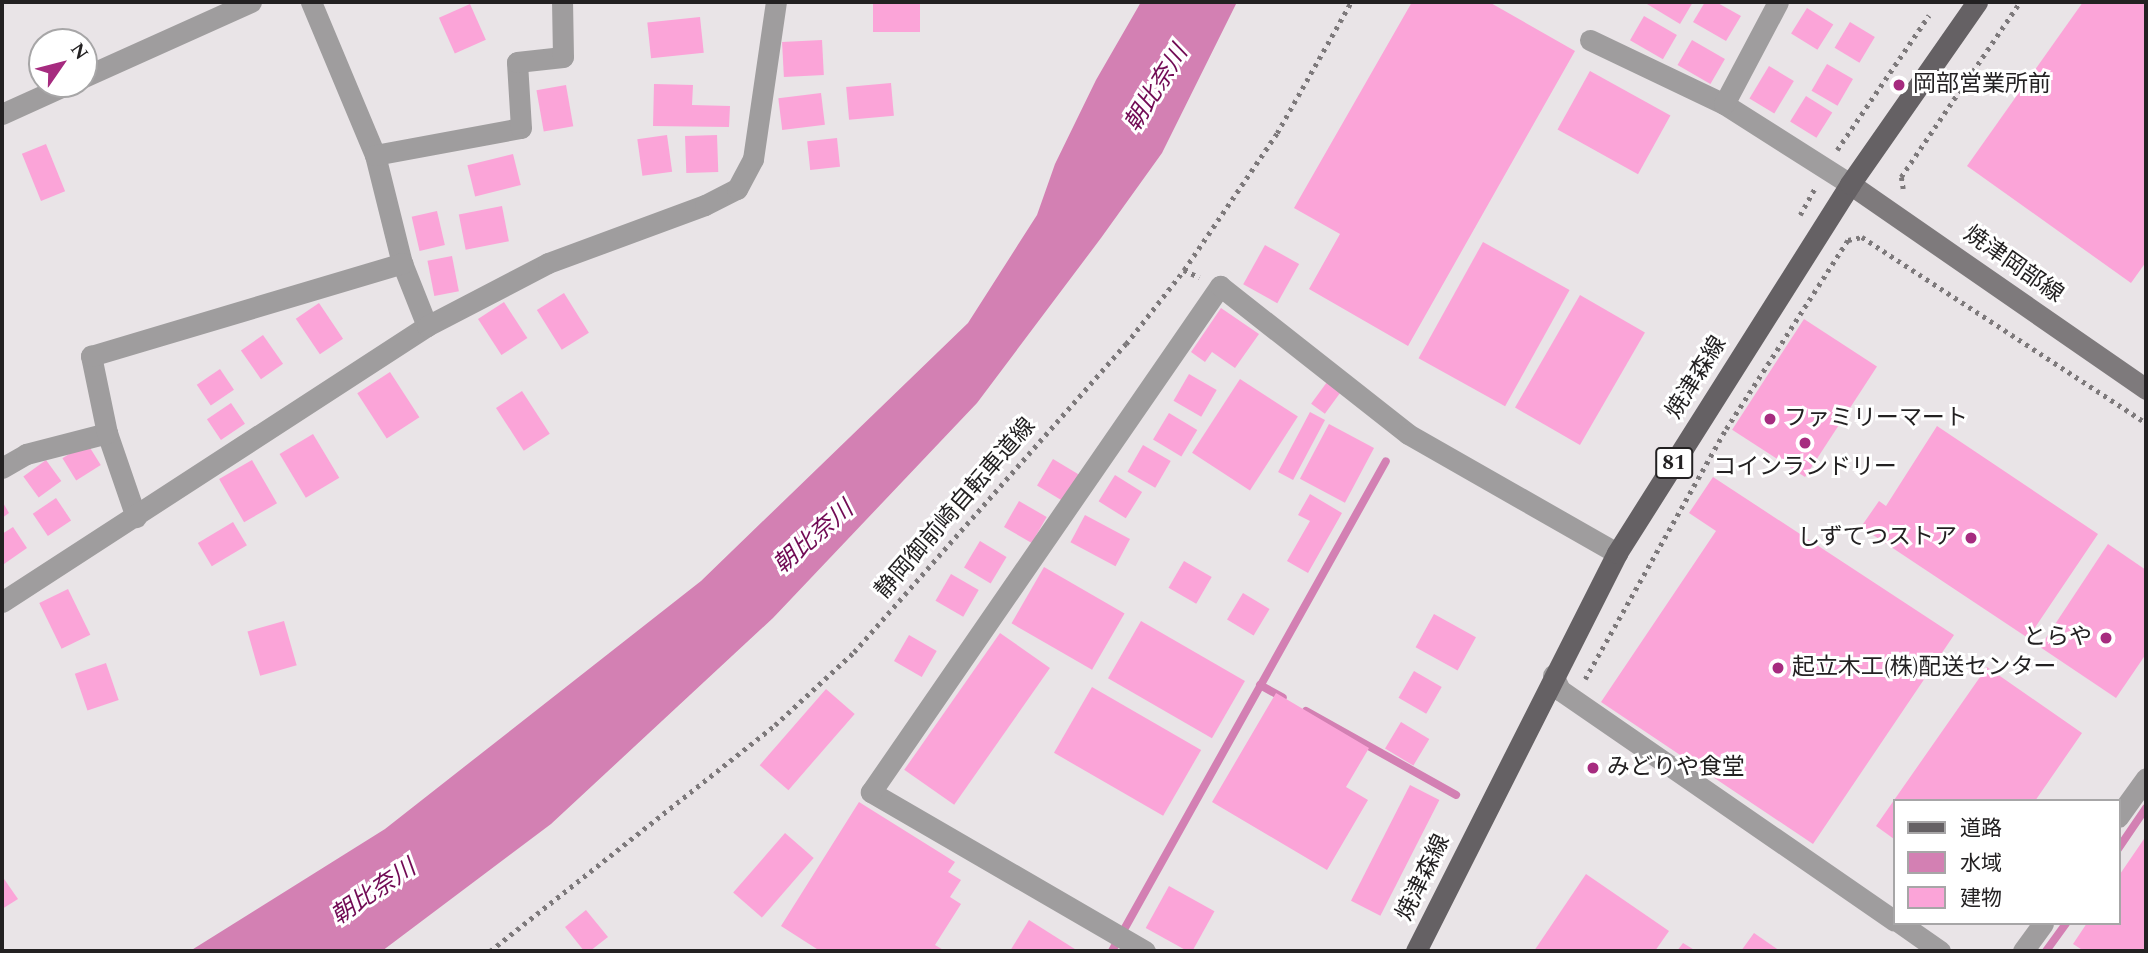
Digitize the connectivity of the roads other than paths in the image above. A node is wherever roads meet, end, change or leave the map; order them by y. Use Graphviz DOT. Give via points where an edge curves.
graph roads {
  1 [pos="251,2"];
  2 [pos="311,2"];
  3 [pos="562,2"];
  4 [pos="776,2"];
  5 [pos="1977,2"];
  6 [pos="1769,5"];
  7 [pos="1590,40"];
  8 [pos="98,71"];
  9 [pos="37,98"];
  10 [pos="1724,104"];
  11 [pos="2,114"];
  12 [pos="375,155"];
  13 [pos="1850,184"];
  14 [pos="402,263"];
  15 [pos="427,326"];
  16 [pos="2146,390"];
  17 [pos="107,433"];
  18 [pos="2,468"];
  19 [pos="136,516"];
  20 [pos="1617,553"];
  21 [pos="2,602"];
  22 [pos="1553,675"];
  23 [pos="2146,778"];
  24 [pos="2120,814"];
  25 [pos="1892,919"];
  26 [pos="1903,925"];
  27 [pos="2042,925"];
  28 [pos="1144,951"];
  29 [pos="1416,951"];
  30 [pos="1940,951"];
  31 [pos="2023,951"];
  1 -- 8 [label="street"];
  2 -- 12 [label="street"];
  3 -- 12 [label="street" via="563,57 517,62 522,128"];
  4 -- 15 [label="street" via="753,159 737,189 548,263"];
  5 -- 13 [label="main road, 焼津森線 / 81"];
  6 -- 10 [label="street"];
  7 -- 10 [label="street"];
  9 -- 11 [label="street"];
  10 -- 13 [label="street"];
  12 -- 14 [label="street"];
  13 -- 16 [label="main road, 焼津岡部線"];
  13 -- 20 [label="main road, 焼津森線 / 81"];
  14 -- 15 [label="street"];
  14 -- 17 [label="street" via="91,356"];
  15 -- 19 [label="street"];
  17 -- 18 [label="street" via="26,454"];
  17 -- 19 [label="street"];
  19 -- 21 [label="street"];
  20 -- 22 [label="main road, 焼津森線 / 81"];
  20 -- 28 [label="street" via="1408,434 1220,286 871,792"];
  22 -- 25 [label="street" via="1560,690"];
  22 -- 29 [label="main road, 焼津森線 / 81"];
  23 -- 24 [label="street"];
  26 -- 30 [label="street"];
  27 -- 31 [label="street"];
}
